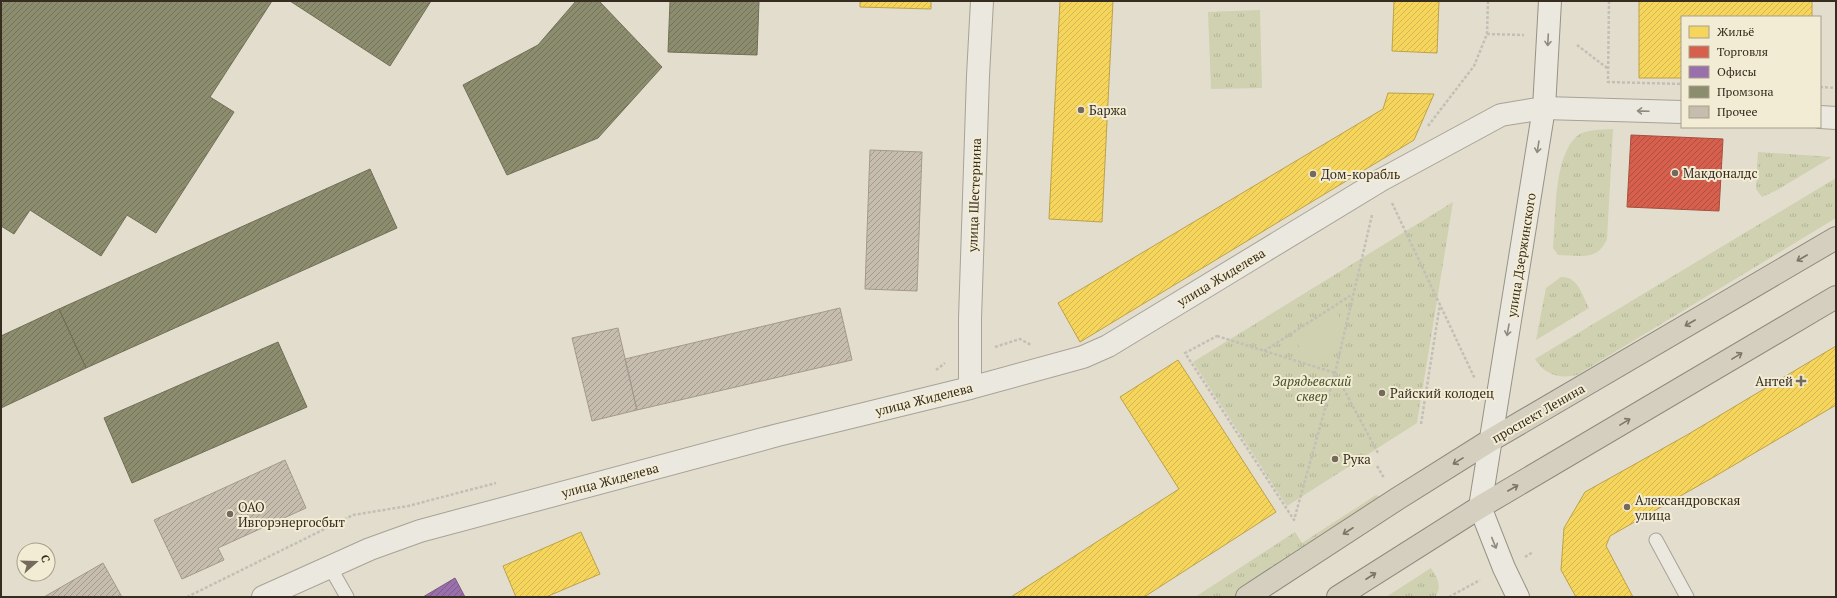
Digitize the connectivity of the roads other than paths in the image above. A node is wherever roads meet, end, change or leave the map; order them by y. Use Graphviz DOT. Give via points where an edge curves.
graph roads {
  1 [pos="982,1"];
  2 [pos="1550,1"];
  3 [pos="1544,108"];
  4 [pos="1681,112"];
  5 [pos="1821,117"];
  6 [pos="1836,118"];
  7 [pos="1836,238"];
  8 [pos="1836,297"];
  9 [pos="970,388"];
  10 [pos="1491,440"];
  11 [pos="1480,507"];
  12 [pos="1656,540"];
  13 [pos="330,567"];
  14 [pos="263,597"];
  15 [pos="347,597"];
  16 [pos="1247,597"];
  17 [pos="1338,597"];
  18 [pos="1518,597"];
  19 [pos="1687,597"];
  1 -- 9 [label="street, улица Шестернина" via="970,319"];
  2 -- 3 [label="street, улица Дзержинского, one-way"];
  4 -- 3 [label="street, улица Жиделева, one-way"];
  3 -- 9 [label="street, улица Жиделева" via="1501,115 1381,180 1108,346 1083,357"];
  3 -- 10 [label="street, улица Дзержинского, one-way"];
  5 -- 6 [label="street"];
  7 -- 10 [label="highway, проспект Ленина, one-way"];
  11 -- 8 [label="highway, one-way"];
  9 -- 13 [label="street, улица Жиделева" via="420,531"];
  10 -- 11 [label="street, улица Дзержинского"];
  10 -- 16 [label="highway, проспект Ленина, one-way"];
  17 -- 11 [label="highway, one-way"];
  11 -- 18 [label="street, one-way"];
  12 -- 19 [label="lane"];
  13 -- 14 [label="street, улица Жиделева"];
  13 -- 15 [label="lane"];
}
